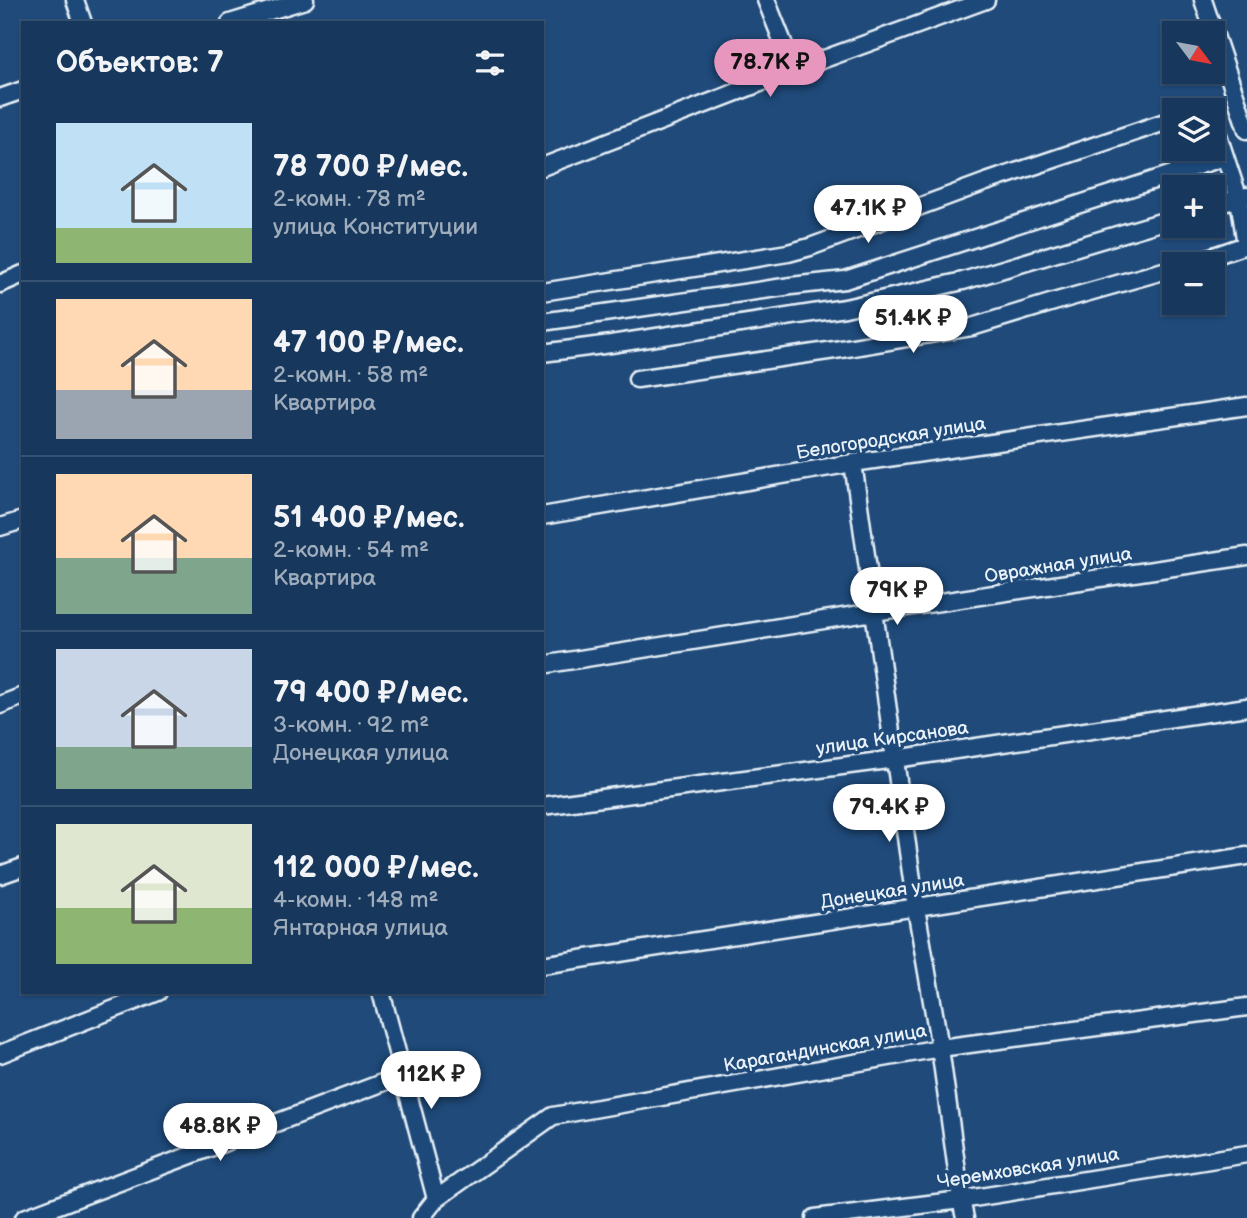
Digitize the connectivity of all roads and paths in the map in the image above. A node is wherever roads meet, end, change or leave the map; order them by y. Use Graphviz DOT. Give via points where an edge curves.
graph roads {
  1 [pos="75,0"];
  2 [pos="305,0"];
  3 [pos="766,0"];
  4 [pos="986,0"];
  5 [pos="1203,0"];
  6 [pos="82,21"];
  7 [pos="237,21"];
  8 [pos="794,70"];
  9 [pos="21,91"];
  10 [pos="0,98"];
  11 [pos="1162,123"];
  12 [pos="1247,129"];
  13 [pos="1225,158"];
  14 [pos="1216,161"];
  15 [pos="544,166"];
  16 [pos="1243,197"];
  17 [pos="1225,202"];
  18 [pos="1162,222"];
  19 [pos="1246,246"];
  20 [pos="1225,253"];
  21 [pos="1162,271"];
  22 [pos="21,275"];
  23 [pos="0,284"];
  24 [pos="544,292"];
  25 [pos="544,322"];
  26 [pos="544,352"];
  27 [pos="637,379"];
  28 [pos="1247,405"];
  29 [pos="853,463"];
  30 [pos="544,516"];
  31 [pos="21,521"];
  32 [pos="0,527"];
  33 [pos="1247,556"];
  34 [pos="874,612"];
  35 [pos="544,665"];
  36 [pos="21,697"];
  37 [pos="0,705"];
  38 [pos="1247,707"];
  39 [pos="895,759"];
  40 [pos="544,806"];
  41 [pos="1247,856"];
  42 [pos="21,868"];
  43 [pos="0,876"];
  44 [pos="916,908"];
  45 [pos="544,965"];
  46 [pos="154,994"];
  47 [pos="382,994"];
  48 [pos="1247,1007"];
  49 [pos="940,1048"];
  50 [pos="0,1054"];
  51 [pos="403,1075"];
  52 [pos="1247,1154"];
  53 [pos="436,1199"];
  54 [pos="961,1200"];
  55 [pos="24,1218"];
  56 [pos="421,1218"];
  57 [pos="815,1218"];
  58 [pos="965,1218"];
  1 -- 6 [label="street"];
  2 -- 7 [label="street"];
  3 -- 8 [label="street"];
  4 -- 8 [label="street"];
  5 -- 12 [label="street"];
  8 -- 15 [label="street"];
  9 -- 10 [label="street"];
  11 -- 24 [label="street" via="810,247"];
  13 -- 16 [label="street"];
  14 -- 25 [label="street" via="845,280"];
  16 -- 17 [label="street"];
  16 -- 19 [label="street"];
  18 -- 26 [label="street" via="963,281 845,308"];
  19 -- 20 [label="street"];
  21 -- 27 [label="street" via="972,327"];
  22 -- 23 [label="street"];
  28 -- 29 [label="street, Белогородская улица"];
  29 -- 30 [label="street, Белогородская улица"];
  29 -- 34 [label="street"];
  31 -- 32 [label="street"];
  33 -- 34 [label="street, Овражная улица"];
  34 -- 35 [label="street, Овражная улица"];
  34 -- 39 [label="street"];
  36 -- 37 [label="street"];
  38 -- 39 [label="street, улица Кирсанова"];
  39 -- 40 [label="street, улица Кирсанова"];
  39 -- 44 [label="street"];
  41 -- 44 [label="street, Донецкая улица"];
  42 -- 43 [label="street"];
  44 -- 45 [label="street, Донецкая улица"];
  44 -- 49 [label="street"];
  46 -- 50 [label="street"];
  47 -- 51 [label="street"];
  48 -- 49 [label="street, Карагандинская улица"];
  49 -- 53 [label="street, Карагандинская улица" via="553,1116"];
  49 -- 54 [label="street"];
  51 -- 53 [label="street"];
  51 -- 55 [label="street"];
  52 -- 54 [label="street, Черемховская улица"];
  53 -- 56 [label="street, Карагандинская улица"];
  54 -- 57 [label="street, Черемховская улица"];
  54 -- 58 [label="street"];
}
